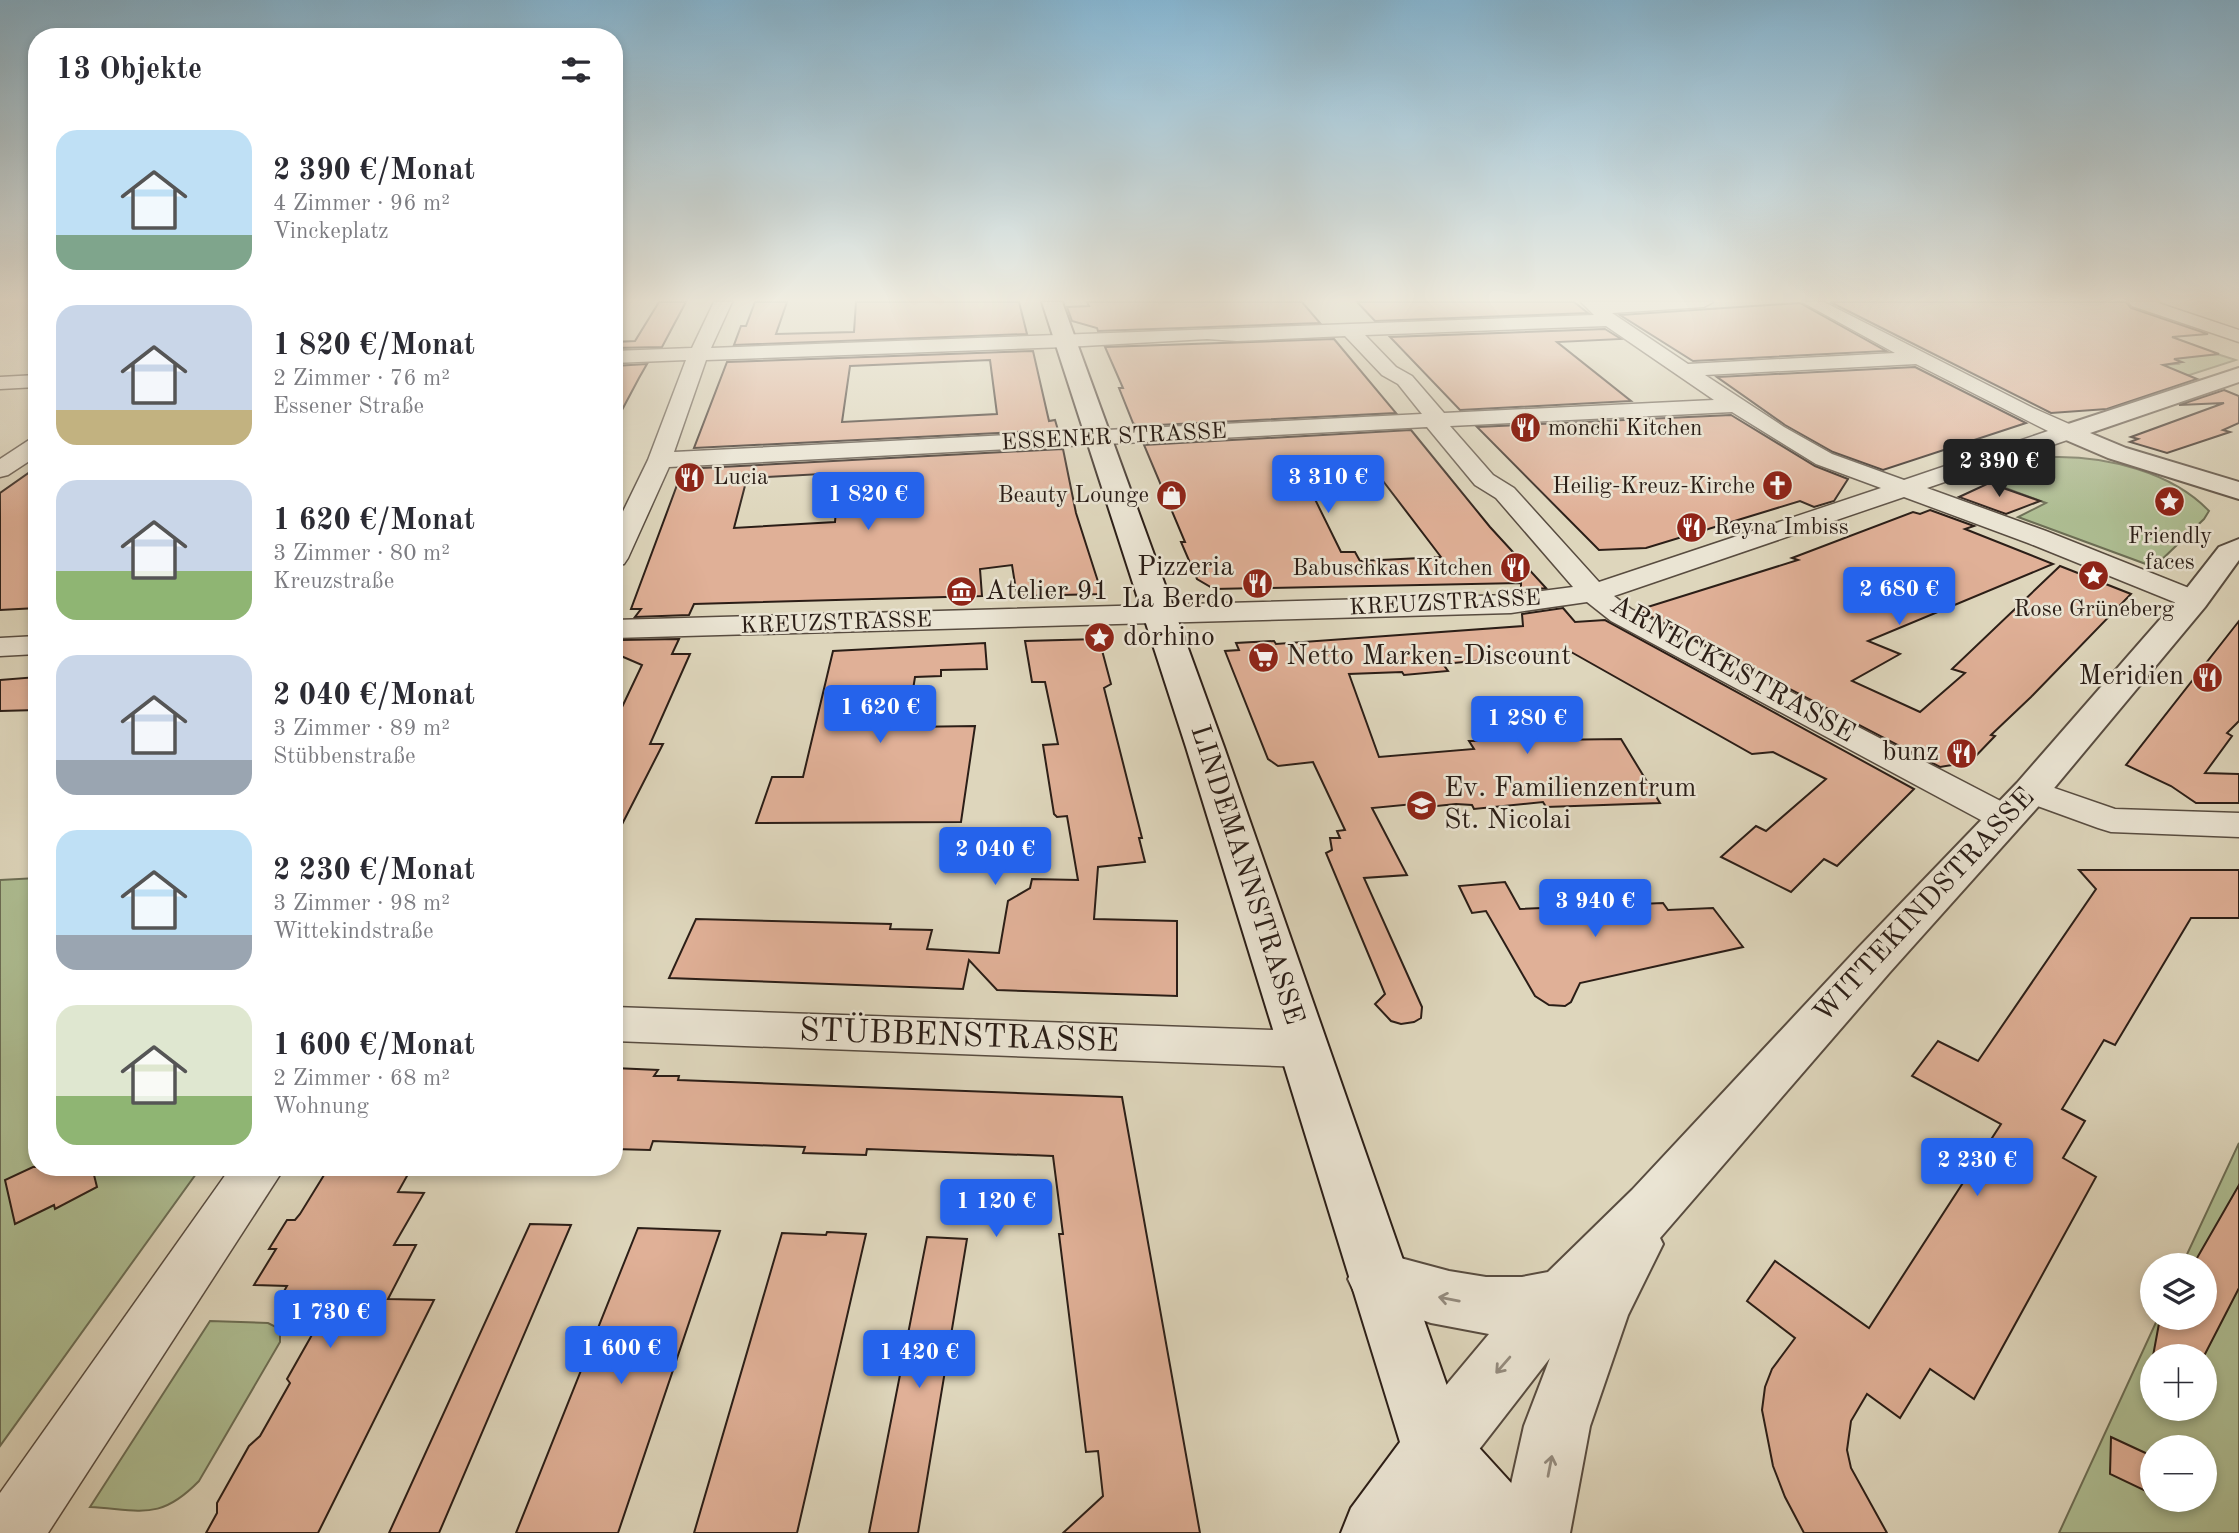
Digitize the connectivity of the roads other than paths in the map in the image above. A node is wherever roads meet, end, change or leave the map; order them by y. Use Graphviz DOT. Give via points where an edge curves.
graph roads {
  1 [pos="692,374"];
  2 [pos="1077,374"];
  3 [pos="1394,374"];
  4 [pos="1690,374"];
  5 [pos="1950,374"];
  6 [pos="2239,375"];
  7 [pos="28,382"];
  8 [pos="0,383"];
  9 [pos="1736,405"];
  10 [pos="1433,420"];
  11 [pos="2068,432"];
  12 [pos="1099,439"];
  13 [pos="28,451"];
  14 [pos="660,460"];
  15 [pos="0,470"];
  16 [pos="1903,489"];
  17 [pos="2235,527"];
  18 [pos="623,539"];
  19 [pos="1593,593"];
  20 [pos="2194,600"];
  21 [pos="1158,614"];
  22 [pos="623,629"];
  23 [pos="28,645"];
  24 [pos="0,647"];
  25 [pos="2018,804"];
  26 [pos="2239,825"];
  27 [pos="623,1024"];
  28 [pos="1303,1049"];
  29 [pos="254,1176"];
  30 [pos="1653,1208"];
  31 [pos="1378,1279"];
  32 [pos="1565,1296"];
  33 [pos="1436,1450"];
  34 [pos="10,1533"];
  35 [pos="1376,1533"];
  36 [pos="1442,1533"];
  37 [pos="1509,1533"];
  38 [pos="1535,1533"];
  1 -- 14 [label="street"];
  2 -- 12 [label="street, LINDEMANNSTRASSE"];
  3 -- 10 [label="street, ARNECKESTRASSE" via="1433,411"];
  4 -- 9 [label="street"];
  5 -- 11 [label="street"];
  6 -- 11 [label="street, KREUZSTRASSE"];
  7 -- 8 [label="street"];
  9 -- 10 [label="street, ESSENER STRASSE"];
  9 -- 16 [label="street" via="1802,449"];
  10 -- 12 [label="street, ESSENER STRASSE"];
  10 -- 19 [label="street, ARNECKESTRASSE" via="1484,480 1506,493"];
  11 -- 16 [label="street, KREUZSTRASSE"];
  11 -- 17 [label="street" via="2188,477 2232,507"];
  12 -- 14 [label="street, ESSENER STRASSE"];
  12 -- 21 [label="street, LINDEMANNSTRASSE"];
  13 -- 15 [label="street"];
  14 -- 18 [label="street"];
  16 -- 19 [label="street, KREUZSTRASSE"];
  16 -- 20 [label="street"];
  17 -- 20 [label="street, WITTEKINDSTRASSE"];
  19 -- 21 [label="street, KREUZSTRASSE" via="1511,604"];
  19 -- 25 [label="street, ARNECKESTRASSE" via="1621,615"];
  20 -- 25 [label="street, WITTEKINDSTRASSE"];
  21 -- 22 [label="street, KREUZSTRASSE"];
  21 -- 28 [label="street, LINDEMANNSTRASSE"];
  23 -- 24 [label="street"];
  25 -- 26 [label="street, ARNECKESTRASSE" via="2111,820"];
  25 -- 30 [label="street, WITTEKINDSTRASSE"];
  27 -- 28 [label="street, STÜBBENSTRASSE"];
  28 -- 31 [label="street, LINDEMANNSTRASSE"];
  29 -- 34 [label="street"];
  30 -- 32 [label="street, WITTEKINDSTRASSE"];
  38 -- 30 [label="street, WITTEKINDSTRASSE, one-way" via="1570,1389 1600,1307"];
  32 -- 31 [label="street, one-way" via="1495,1306 1438,1297"];
  31 -- 33 [label="street, LINDEMANNSTRASSE"];
  32 -- 33 [label="street, WITTEKINDSTRASSE, one-way"];
  33 -- 35 [label="street, WITTEKINDSTRASSE"];
  33 -- 36 [label="street, LINDEMANNSTRASSE"];
  33 -- 37 [label="street, LINDEMANNSTRASSE"];
}
